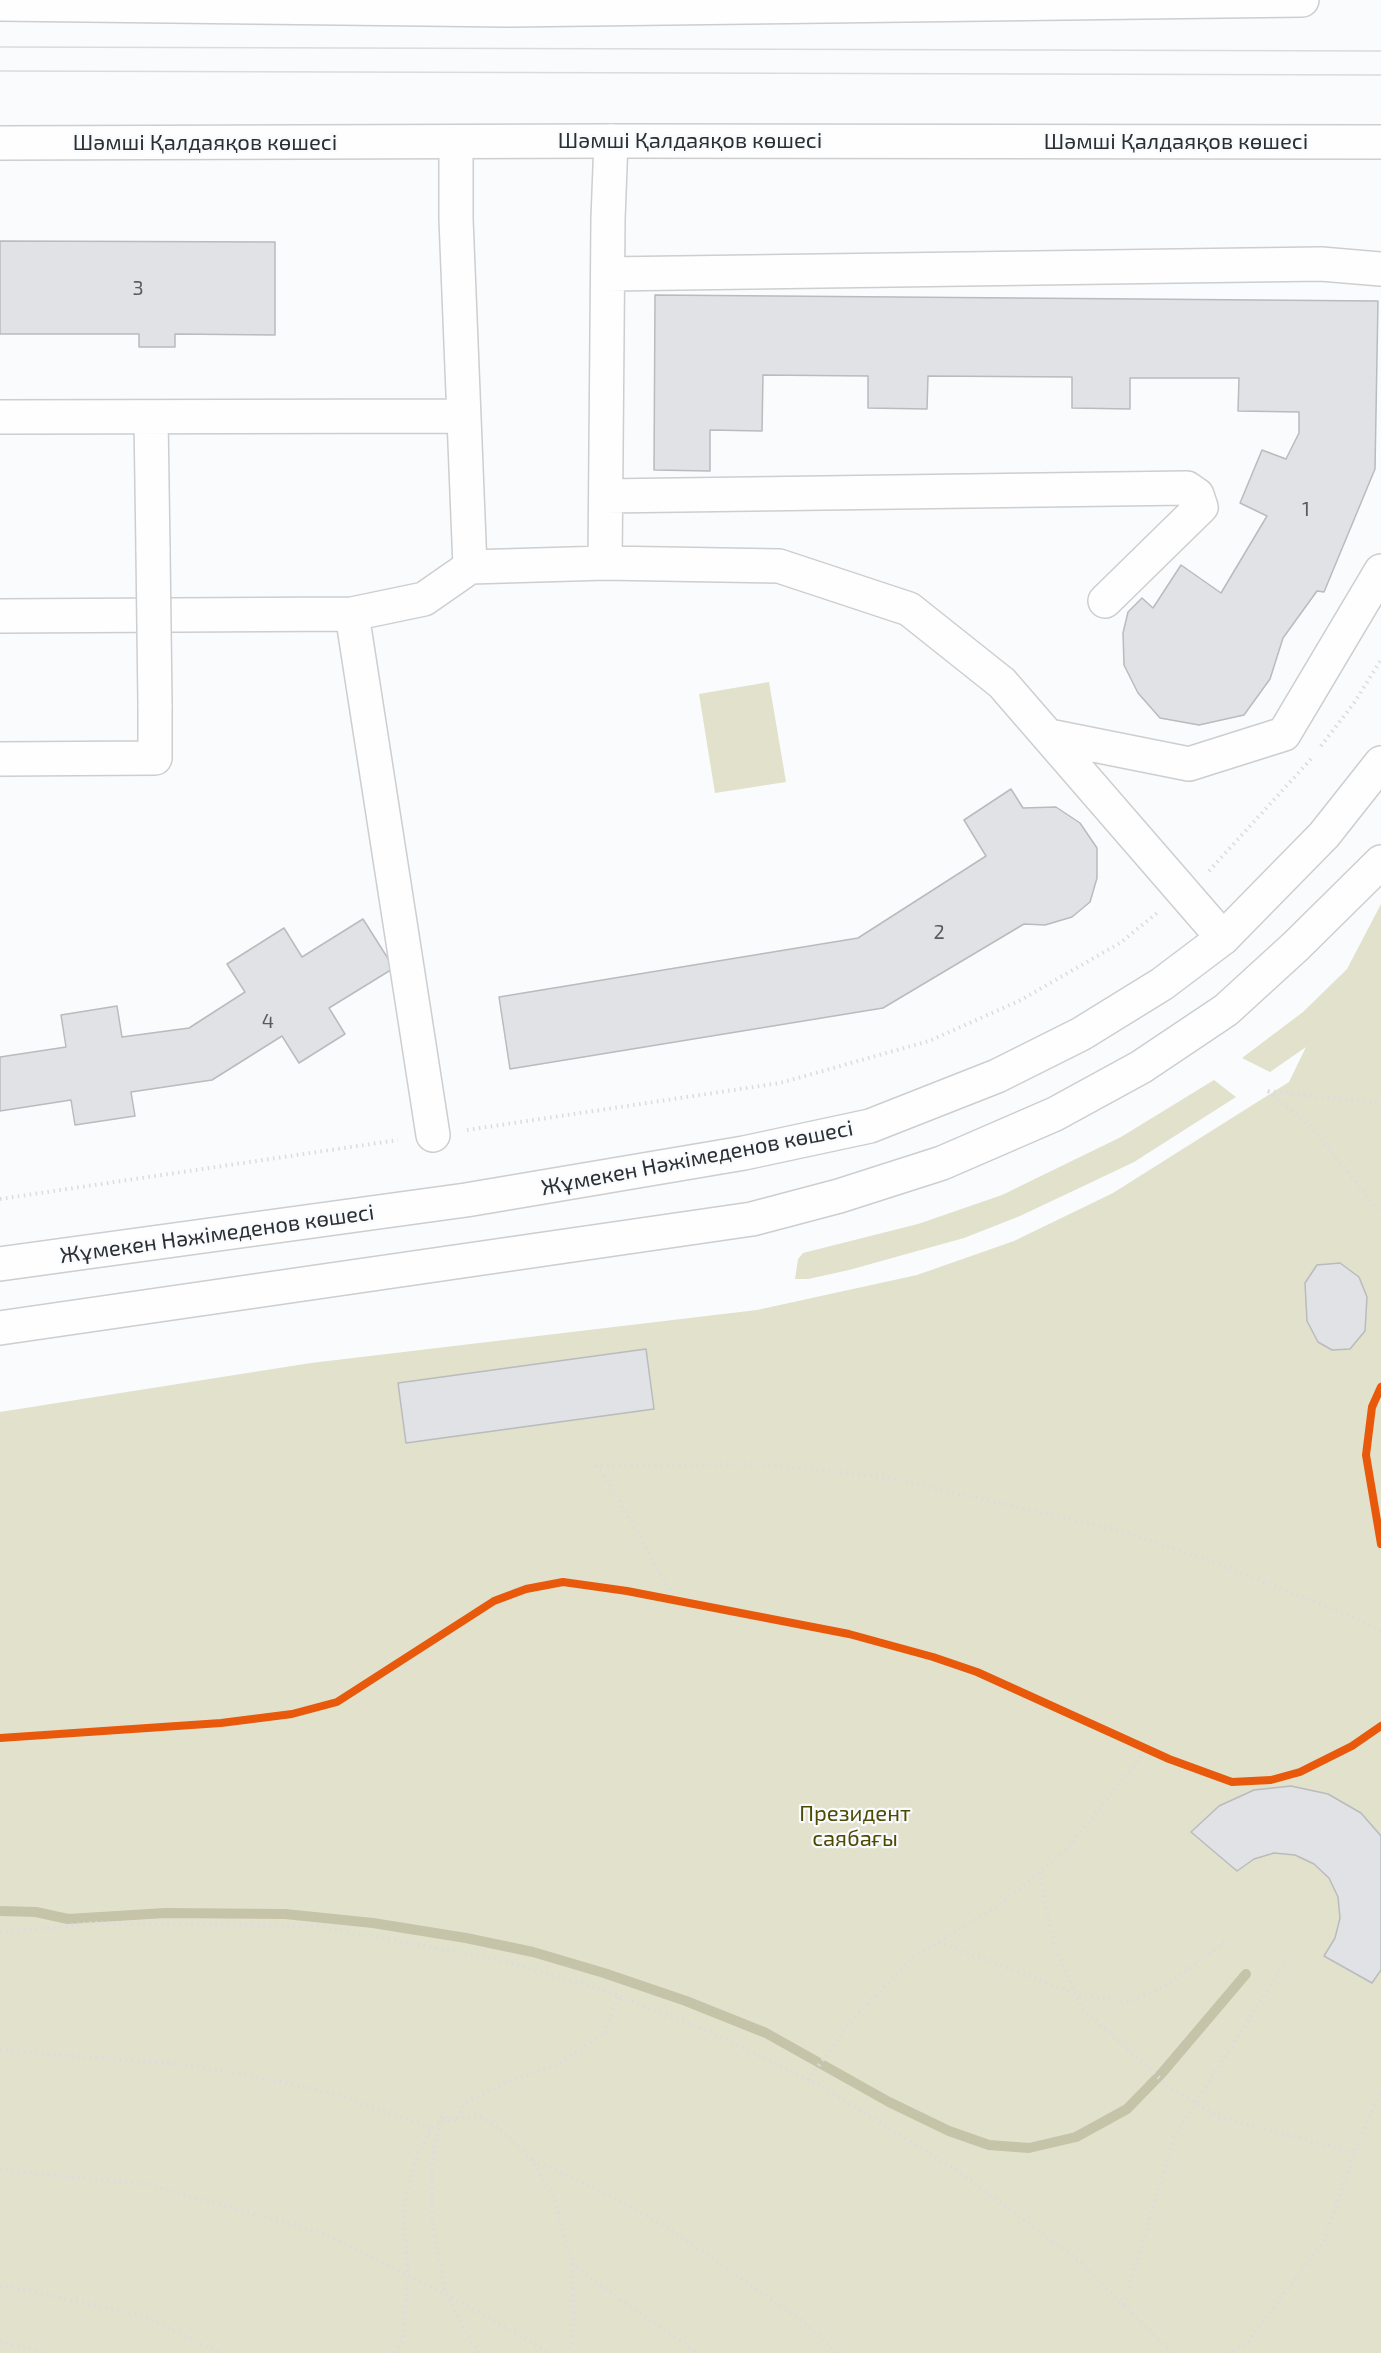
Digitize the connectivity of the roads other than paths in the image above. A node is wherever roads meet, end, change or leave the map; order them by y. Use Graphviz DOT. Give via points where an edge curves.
graph roads {
  1 [pos="547,0"];
  2 [pos="1302,0"];
  3 [pos="0,4"];
  4 [pos="509,10"];
  5 [pos="611,141"];
  6 [pos="456,142"];
  7 [pos="1381,142"];
  8 [pos="0,143"];
  9 [pos="1381,269"];
  10 [pos="608,274"];
  11 [pos="464,416"];
  12 [pos="0,417"];
  13 [pos="151,417"];
  14 [pos="606,496"];
  15 [pos="605,563"];
  16 [pos="470,567"];
  17 [pos="1381,571"];
  18 [pos="1105,601"];
  19 [pos="352,614"];
  20 [pos="0,616"];
  21 [pos="1049,736"];
  22 [pos="0,759"];
  23 [pos="1381,763"];
  24 [pos="1381,862"];
  25 [pos="1223,938"];
  26 [pos="433,1135"];
  27 [pos="0,1264"];
  28 [pos="0,1328"];
  1 -- 4 [label="main road"];
  2 -- 4 [label="main road"];
  3 -- 4 [label="main road"];
  5 -- 6 [label="main road, Шәмші Қалдаяқов көшесі"];
  5 -- 7 [label="main road, Шәмші Қалдаяқов көшесі"];
  5 -- 10 [label="main road"];
  6 -- 8 [label="main road, Шәмші Қалдаяқов көшесі"];
  6 -- 11 [label="main road"];
  9 -- 10 [label="main road" via="1321,264"];
  10 -- 14 [label="main road"];
  11 -- 13 [label="main road"];
  11 -- 16 [label="main road"];
  12 -- 13 [label="main road"];
  13 -- 22 [label="main road, bridge" via="155,758"];
  14 -- 15 [label="main road"];
  14 -- 18 [label="main road" via="1186,488 1197,495 1201,507"];
  15 -- 16 [label="main road"];
  15 -- 21 [label="main road" via="779,566 909,609 1002,683"];
  16 -- 19 [label="main road" via="424,599"];
  17 -- 21 [label="main road" via="1284,734 1189,764"];
  19 -- 20 [label="main road"];
  19 -- 26 [label="main road"];
  21 -- 25 [label="main road"];
  23 -- 25 [label="main road, Жұмекен Нәжімеденов көшесі" via="1324,835"];
  24 -- 28 [label="main road" via="1227,1010 1141,1067 1055,1114 942,1163 752,1219"];
  25 -- 27 [label="main road, Жұмекен Нәжімеденов көшесі" via="1162,984 1081,1034 997,1076 870,1126 744,1153 466,1200"];
}
